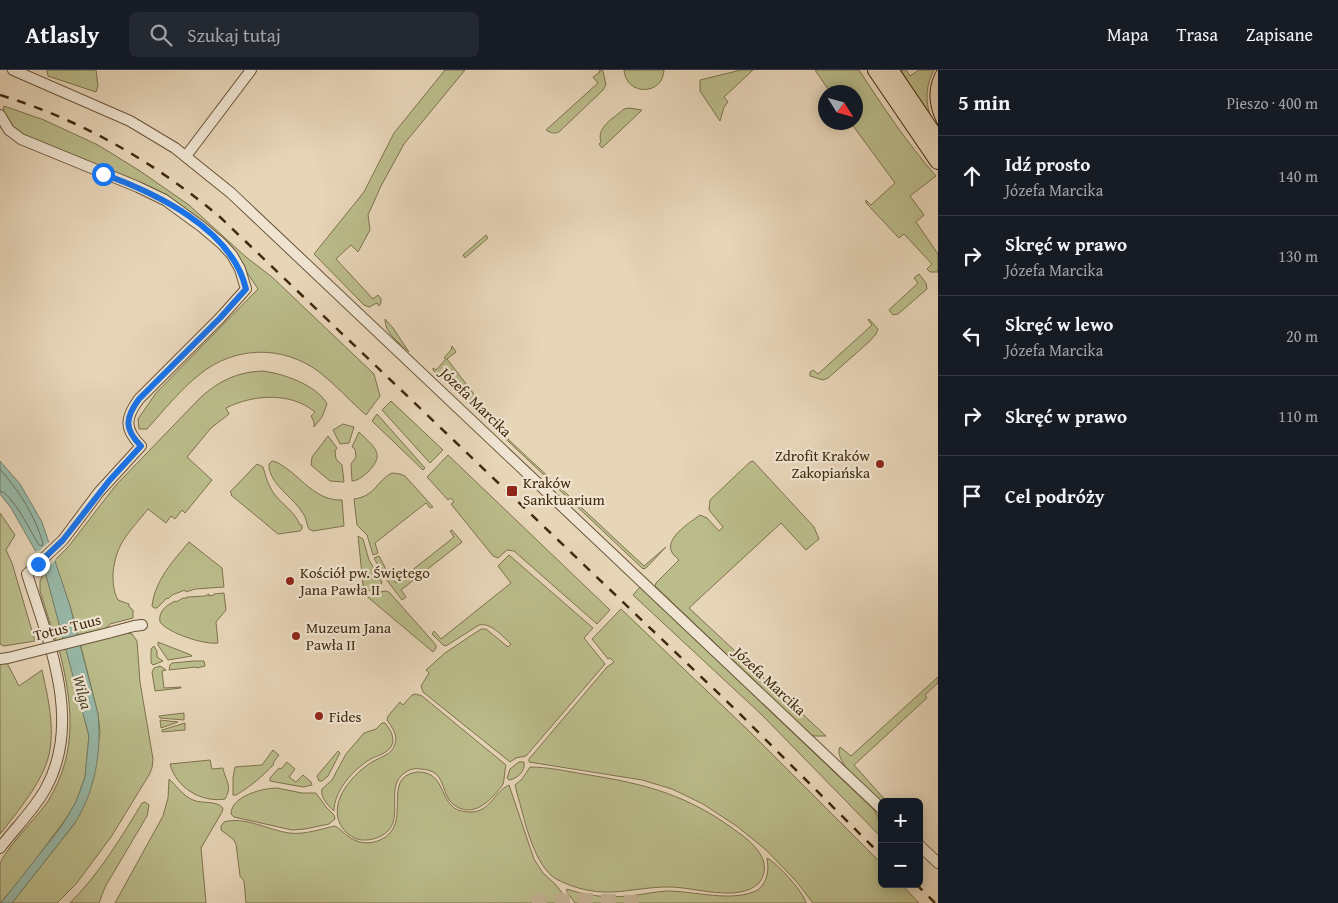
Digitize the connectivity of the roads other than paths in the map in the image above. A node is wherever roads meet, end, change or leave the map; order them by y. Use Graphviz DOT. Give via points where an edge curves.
graph roads {
  1 [pos="13,70"];
  2 [pos="251,70"];
  3 [pos="876,70"];
  4 [pos="890,70"];
  5 [pos="0,115"];
  6 [pos="938,141"];
  7 [pos="186,156"];
  8 [pos="938,161"];
  9 [pos="142,625"];
  10 [pos="4,658"];
  11 [pos="878,805"];
  12 [pos="0,848"];
  13 [pos="923,849"];
  14 [pos="938,863"];
  1 -- 7 [label="street, Józefa Marcika" via="130,121"];
  2 -- 7 [label="street"];
  3 -- 8 [label="main road"];
  4 -- 6 [label="main road"];
  5 -- 12 [label="street" via="9,130 21,139 165,200 222,244 232,255 246,289 133,407 128,428 141,446 56,547 27,574 60,690 63,715 61,741 55,768 45,789"];
  7 -- 11 [label="street, Józefa Marcika" via="257,215"];
  9 -- 10 [label="street, Totus Tuus, bridge"];
  13 -- 14 [label="street"];
}
